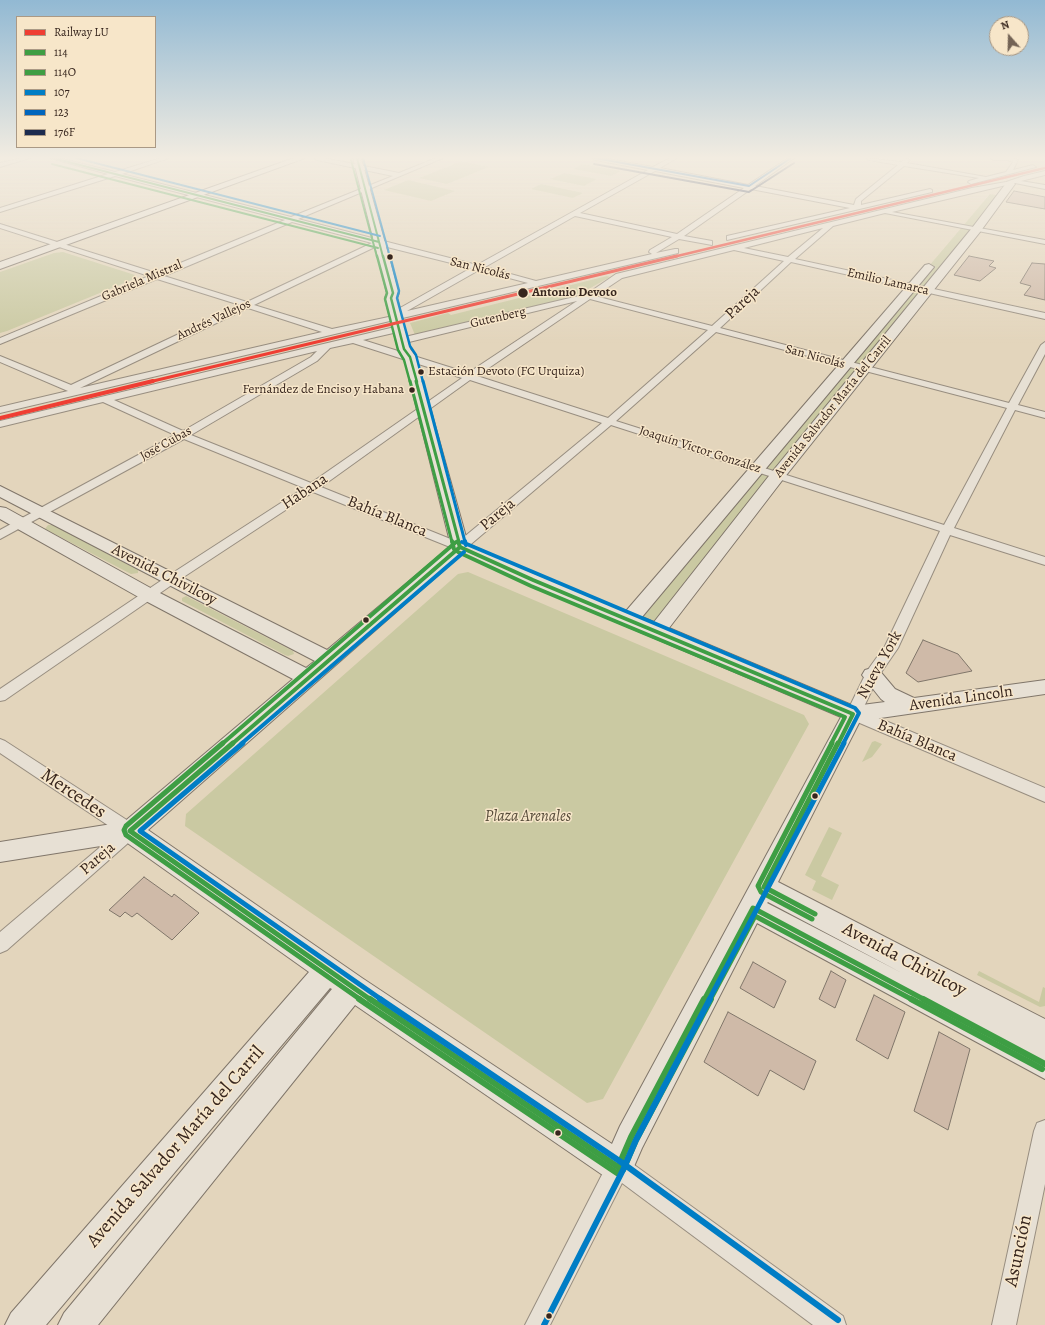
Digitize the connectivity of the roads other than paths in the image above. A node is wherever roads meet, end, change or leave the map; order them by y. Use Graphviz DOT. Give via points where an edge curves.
graph roads {
  1 [pos="128,220"];
  2 [pos="288,220"];
  3 [pos="293,220"];
  4 [pos="373,220"];
  5 [pos="563,220"];
  6 [pos="601,220"];
  7 [pos="702,220"];
  8 [pos="806,220"];
  9 [pos="852,220"];
  10 [pos="925,220"];
  11 [pos="968,220"];
  12 [pos="984,220"];
  13 [pos="831,225"];
  14 [pos="0,226"];
  15 [pos="962,227"];
  16 [pos="976,230"];
  17 [pos="679,236"];
  18 [pos="724,239"];
  19 [pos="952,239"];
  20 [pos="379,242"];
  21 [pos="1045,242"];
  22 [pos="58,245"];
  23 [pos="731,247"];
  24 [pos="937,257"];
  25 [pos="642,259"];
  26 [pos="789,260"];
  27 [pos="0,266"];
  28 [pos="477,268"];
  29 [pos="156,275"];
  30 [pos="535,283"];
  31 [pos="912,287"];
  32 [pos="927,291"];
  33 [pos="586,296"];
  34 [pos="246,305"];
  35 [pos="400,314"];
  36 [pos="1045,316"];
  37 [pos="399,329"];
  38 [pos="714,329"];
  39 [pos="332,332"];
  40 [pos="409,339"];
  41 [pos="354,340"];
  42 [pos="0,341"];
  43 [pos="1045,345"];
  44 [pos="328,346"];
  45 [pos="410,357"];
  46 [pos="0,359"];
  47 [pos="845,364"];
  48 [pos="864,370"];
  49 [pos="470,376"];
  50 [pos="75,390"];
  51 [pos="104,399"];
  52 [pos="1012,406"];
  53 [pos="423,408"];
  54 [pos="0,410"];
  55 [pos="1045,415"];
  56 [pos="610,420"];
  57 [pos="0,424"];
  58 [pos="183,435"];
  59 [pos="758,469"];
  60 [pos="778,475"];
  61 [pos="313,487"];
  62 [pos="0,491"];
  63 [pos="0,512"];
  64 [pos="42,512"];
  65 [pos="21,524"];
  66 [pos="947,531"];
  67 [pos="0,535"];
  68 [pos="460,547"];
  69 [pos="1045,561"];
  70 [pos="172,579"];
  71 [pos="149,594"];
  72 [pos="630,619"];
  73 [pos="657,631"];
  74 [pos="328,660"];
  75 [pos="872,675"];
  76 [pos="308,678"];
  77 [pos="1045,687"];
  78 [pos="0,696"];
  79 [pos="916,706"];
  80 [pos="853,714"];
  81 [pos="0,745"];
  82 [pos="1045,795"];
  83 [pos="130,831"];
  84 [pos="0,852"];
  85 [pos="758,897"];
  86 [pos="0,944"];
  87 [pos="340,978"];
  88 [pos="1045,1034"];
  89 [pos="1045,1064"];
  90 [pos="1045,1131"];
  91 [pos="618,1167"];
  92 [pos="23,1325"];
  93 [pos="76,1325"];
  94 [pos="537,1325"];
  95 [pos="834,1325"];
  96 [pos="1004,1325"];
  1 -- 22 [label="street"];
  2 -- 29 [label="street, Gabriela Mistral"];
  3 -- 20 [label="street, San Nicolás"];
  4 -- 20 [label="street"];
  5 -- 28 [label="street"];
  6 -- 17 [label="street"];
  7 -- 17 [label="street"];
  8 -- 18 [label="street"];
  9 -- 13 [label="street"];
  10 -- 15 [label="street"];
  11 -- 15 [label="street"];
  12 -- 16 [label="street, Avenida Salvador María del Carril"];
  13 -- 23 [label="street"];
  13 -- 26 [label="street, Pareja"];
  14 -- 22 [label="street"];
  15 -- 16 [label="street"];
  15 -- 19 [label="street"];
  16 -- 21 [label="street"];
  16 -- 32 [label="street, Avenida Salvador María del Carril"];
  17 -- 25 [label="street"];
  17 -- 25 [label="street, Gutenberg" via="713,242"];
  20 -- 28 [label="street, San Nicolás"];
  20 -- 34 [label="street, Andrés Vallejos"];
  20 -- 35 [label="street" via="393,293 391,298"];
  22 -- 27 [label="street"];
  22 -- 29 [label="street"];
  23 -- 26 [label="street, Emilio Lamarca"];
  23 -- 33 [label="street, Habana" via="624,274"];
  24 -- 31 [label="street, Avenida Salvador María del Carril"];
  25 -- 30 [label="street, Gutenberg"];
  26 -- 31 [label="street, Emilio Lamarca"];
  26 -- 38 [label="street, Pareja"];
  28 -- 30 [label="street, San Nicolás"];
  28 -- 35 [label="street"];
  29 -- 34 [label="street"];
  29 -- 42 [label="street, Gabriela Mistral"];
  30 -- 35 [label="street, Gutenberg"];
  31 -- 32 [label="street, Emilio Lamarca"];
  31 -- 47 [label="street, Avenida Salvador María del Carril"];
  32 -- 36 [label="street, Emilio Lamarca"];
  32 -- 48 [label="street, Avenida Salvador María del Carril"];
  33 -- 38 [label="street, San Nicolás"];
  33 -- 40 [label="street, Gutenberg"];
  33 -- 49 [label="street, Habana"];
  34 -- 39 [label="street"];
  34 -- 50 [label="street, Andrés Vallejos"];
  35 -- 37 [label="street"];
  35 -- 39 [label="street, Gutenberg"];
  35 -- 40 [label="street"];
  37 -- 41 [label="street"];
  37 -- 45 [label="street" via="404,350"];
  38 -- 47 [label="street, San Nicolás"];
  38 -- 56 [label="street, Pareja"];
  39 -- 50 [label="street, Gutenberg"];
  40 -- 45 [label="street"];
  41 -- 44 [label="street"];
  41 -- 45 [label="street, Joaquín Victor González"];
  43 -- 52 [label="street, Nueva York"];
  44 -- 51 [label="street"];
  44 -- 58 [label="street, José Cubas" via="314,359"];
  45 -- 49 [label="street, Joaquín Victor González"];
  45 -- 53 [label="street"];
  46 -- 50 [label="street"];
  47 -- 48 [label="street, San Nicolás"];
  47 -- 59 [label="street, Avenida Salvador María del Carril"];
  48 -- 52 [label="street, San Nicolás"];
  48 -- 60 [label="street, Avenida Salvador María del Carril"];
  49 -- 53 [label="street, Habana"];
  49 -- 56 [label="street, Joaquín Victor González"];
  50 -- 54 [label="street, Gutenberg"];
  51 -- 57 [label="street"];
  51 -- 58 [label="street, Bahía Blanca"];
  52 -- 55 [label="street, San Nicolás"];
  52 -- 66 [label="street, Nueva York"];
  53 -- 61 [label="street, Habana"];
  53 -- 68 [label="street"];
  56 -- 59 [label="street, Joaquín Victor González"];
  56 -- 68 [label="street, Pareja"];
  58 -- 61 [label="street, Bahía Blanca"];
  58 -- 64 [label="street, José Cubas"];
  59 -- 60 [label="street, Joaquín Victor González"];
  59 -- 72 [label="street, Avenida Salvador María del Carril"];
  60 -- 66 [label="street, Joaquín Victor González"];
  60 -- 73 [label="street, Avenida Salvador María del Carril"];
  61 -- 68 [label="street, Bahía Blanca"];
  61 -- 70 [label="street, Habana"];
  62 -- 64 [label="street, Avenida Chivilcoy"];
  63 -- 65 [label="street, Avenida Chivilcoy"];
  64 -- 65 [label="street, José Cubas"];
  64 -- 70 [label="street, Avenida Chivilcoy"];
  65 -- 67 [label="street, José Cubas"];
  65 -- 71 [label="street, Avenida Chivilcoy"];
  66 -- 69 [label="street, Joaquín Victor González"];
  66 -- 75 [label="street, Nueva York" via="891,648"];
  68 -- 72 [label="street, Bahía Blanca"];
  68 -- 74 [label="street, Pareja"];
  70 -- 71 [label="street, Habana"];
  70 -- 74 [label="street, Avenida Chivilcoy"];
  71 -- 76 [label="street, Avenida Chivilcoy"];
  71 -- 78 [label="street, Habana"];
  72 -- 73 [label="street, Bahía Blanca"];
  73 -- 80 [label="street, Bahía Blanca"];
  74 -- 76 [label="street, Pareja"];
  75 -- 79 [label="street" via="888,694"];
  75 -- 80 [label="street, Nueva York"];
  76 -- 83 [label="street, Pareja"];
  77 -- 79 [label="street, Avenida Lincoln"];
  79 -- 80 [label="street, Avenida Lincoln"];
  80 -- 82 [label="street, Bahía Blanca"];
  80 -- 85 [label="street, Nueva York"];
  81 -- 83 [label="street, Mercedes"];
  83 -- 84 [label="street"];
  83 -- 86 [label="street, Pareja"];
  83 -- 87 [label="street, Mercedes"];
  85 -- 88 [label="street, Avenida Chivilcoy"];
  85 -- 89 [label="street, Avenida Chivilcoy"];
  85 -- 91 [label="street, Nueva York" via="644,1111"];
  87 -- 91 [label="street, Mercedes"];
  87 -- 92 [label="street, Avenida Salvador María del Carril"];
  87 -- 93 [label="street, Avenida Salvador María del Carril"];
  90 -- 96 [label="street, Asunción"];
  91 -- 94 [label="street, Nueva York"];
  91 -- 95 [label="street, Mercedes"];
}
